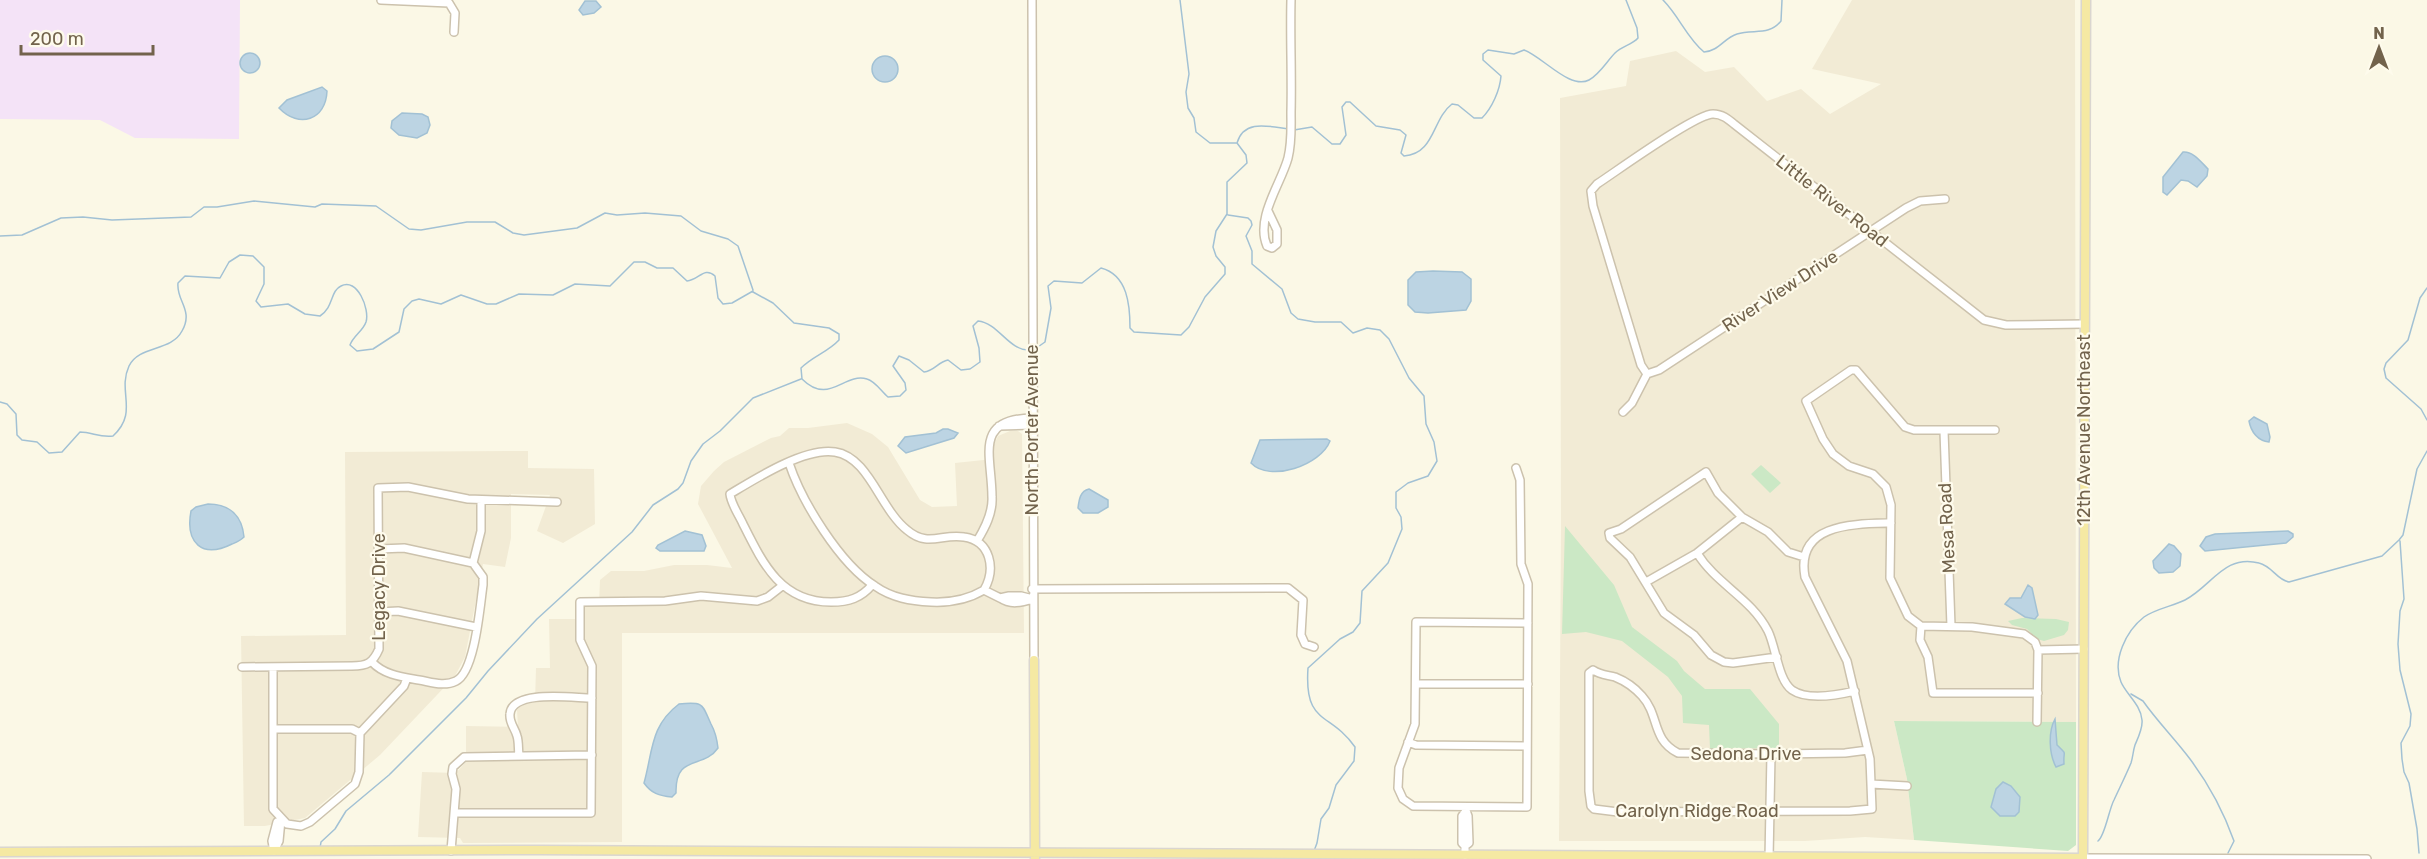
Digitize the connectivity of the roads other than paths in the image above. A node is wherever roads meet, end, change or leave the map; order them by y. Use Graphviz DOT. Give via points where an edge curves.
graph roads {
  1 [pos="381,0"];
  2 [pos="1032,0"];
  3 [pos="1291,0"];
  4 [pos="2086,0"];
  5 [pos="454,32"];
  6 [pos="1945,199"];
  7 [pos="1268,211"];
  8 [pos="1870,232"];
  9 [pos="2084,324"];
  10 [pos="1647,374"];
  11 [pos="1623,412"];
  12 [pos="1032,422"];
  13 [pos="1995,430"];
  14 [pos="1944,431"];
  15 [pos="789,463"];
  16 [pos="1516,468"];
  17 [pos="481,500"];
  18 [pos="557,502"];
  19 [pos="1742,517"];
  20 [pos="1891,523"];
  21 [pos="976,541"];
  22 [pos="380,549"];
  23 [pos="1697,553"];
  24 [pos="1804,557"];
  25 [pos="473,563"];
  26 [pos="1646,582"];
  27 [pos="872,585"];
  28 [pos="782,586"];
  29 [pos="1032,589"];
  30 [pos="984,590"];
  31 [pos="1033,599"];
  32 [pos="379,612"];
  33 [pos="1528,622"];
  34 [pos="1921,626"];
  35 [pos="1952,626"];
  36 [pos="476,627"];
  37 [pos="1314,647"];
  38 [pos="2084,649"];
  39 [pos="2038,650"];
  40 [pos="1777,657"];
  41 [pos="1034,660"];
  42 [pos="372,662"];
  43 [pos="242,666"];
  44 [pos="273,667"];
  45 [pos="1593,670"];
  46 [pos="407,678"];
  47 [pos="1416,684"];
  48 [pos="1527,684"];
  49 [pos="1855,691"];
  50 [pos="2038,693"];
  51 [pos="592,698"];
  52 [pos="2037,722"];
  53 [pos="273,729"];
  54 [pos="360,733"];
  55 [pos="1408,742"];
  56 [pos="1527,746"];
  57 [pos="1868,750"];
  58 [pos="1771,754"];
  59 [pos="519,755"];
  60 [pos="592,755"];
  61 [pos="1871,784"];
  62 [pos="1907,786"];
  63 [pos="1465,810"];
  64 [pos="1770,812"];
  65 [pos="456,813"];
  66 [pos="281,820"];
  67 [pos="274,851"];
  68 [pos="451,851"];
  69 [pos="1465,851"];
  70 [pos="0,852"];
  71 [pos="194,855"];
  72 [pos="356,855"];
  73 [pos="539,855"];
  74 [pos="761,855"];
  75 [pos="1035,856"];
  76 [pos="1769,857"];
  77 [pos="2083,858"];
  78 [pos="2292,859"];
  79 [pos="2301,859"];
  80 [pos="2367,859"];
  1 -- 5 [label="street" via="449,3 455,13"];
  2 -- 12 [label="street, North Porter Avenue"];
  3 -- 7 [label="street" via="1290,148"];
  4 -- 9 [label="main road, 12th Avenue Northeast"];
  6 -- 8 [label="street, River View Drive" via="1913,204"];
  8 -- 9 [label="street, Little River Road" via="1985,321 2006,325"];
  8 -- 10 [label="street, River View Drive" via="1659,370"];
  8 -- 10 [label="street, Little River Road" via="1726,117 1700,117 1683,127 1591,191 1641,365"];
  9 -- 38 [label="main road, 12th Avenue Northeast"];
  10 -- 11 [label="street"];
  12 -- 21 [label="street" via="999,426 993,432 988,446 993,499 985,527"];
  12 -- 29 [label="street, North Porter Avenue"];
  13 -- 14 [label="street"];
  14 -- 20 [label="street" via="1905,427 1856,370 1807,399 1805,403 1833,454 1849,466 1873,474 1886,487"];
  14 -- 35 [label="street, Mesa Road"];
  15 -- 21 [label="street" via="819,452 845,455 866,472 893,516 915,536 935,540 958,536"];
  15 -- 27 [label="street" via="831,542"];
  15 -- 28 [label="street" via="730,494 750,536"];
  16 -- 33 [label="street" via="1520,480 1521,564 1528,584"];
  17 -- 18 [label="street"];
  17 -- 22 [label="street, Legacy Drive" via="408,487 378,488"];
  17 -- 25 [label="street" via="481,531"];
  19 -- 23 [label="street"];
  19 -- 24 [label="street" via="1768,532 1788,552"];
  19 -- 26 [label="street" via="1718,493 1709,474 1703,472 1625,526 1611,531 1610,538 1630,557"];
  20 -- 24 [label="street" via="1829,530 1819,536"];
  20 -- 34 [label="street" via="1890,578 1908,616"];
  21 -- 30 [label="street" via="985,549 991,564"];
  22 -- 25 [label="street" via="404,548"];
  22 -- 32 [label="street, Legacy Drive"];
  23 -- 26 [label="street"];
  23 -- 40 [label="street" via="1710,572 1754,610"];
  24 -- 49 [label="street" via="1805,577 1841,646"];
  25 -- 36 [label="street" via="483,577"];
  26 -- 40 [label="street" via="1665,613 1691,632 1711,655 1733,663"];
  27 -- 28 [label="street" via="856,599 830,602 803,598"];
  27 -- 30 [label="street" via="906,600 940,603 968,599"];
  28 -- 51 [label="street" via="757,601 701,596 664,601 580,602 580,640 592,666"];
  29 -- 31 [label="street, North Porter Avenue"];
  29 -- 37 [label="street" via="1288,588 1304,600 1301,635 1305,644"];
  30 -- 31 [label="street" via="1000,598"];
  31 -- 41 [label="street, North Porter Avenue"];
  32 -- 36 [label="street" via="398,611"];
  32 -- 42 [label="street, Legacy Drive" via="379,649"];
  33 -- 47 [label="street" via="1416,622"];
  33 -- 48 [label="street"];
  34 -- 35 [label="street"];
  34 -- 50 [label="street" via="1920,640 1928,657 1933,693"];
  35 -- 39 [label="street" via="2024,634"];
  36 -- 46 [label="street" via="469,664 462,677 442,684"];
  38 -- 39 [label="street"];
  38 -- 77 [label="main road, 12th Avenue Northeast"];
  39 -- 50 [label="street"];
  40 -- 49 [label="street" via="1785,684 1798,693 1808,696"];
  41 -- 75 [label="main road, North Porter Avenue"];
  42 -- 44 [label="street, Legacy Drive" via="364,666"];
  42 -- 46 [label="street" via="386,672"];
  43 -- 44 [label="street, Legacy Drive"];
  44 -- 53 [label="street"];
  45 -- 58 [label="street, Sedona Drive" via="1624,681 1641,694 1654,715 1660,738 1678,753"];
  45 -- 64 [label="street, Carolyn Ridge Road" via="1589,672 1589,791 1593,808 1611,812"];
  46 -- 54 [label="street"];
  47 -- 48 [label="street"];
  47 -- 55 [label="street" via="1415,724"];
  48 -- 56 [label="street"];
  49 -- 57 [label="street"];
  50 -- 52 [label="street"];
  51 -- 59 [label="street" via="530,697 514,704 510,721 517,735"];
  51 -- 60 [label="street"];
  53 -- 54 [label="street" via="352,729"];
  53 -- 66 [label="street" via="273,809"];
  54 -- 66 [label="street" via="355,784 310,822 295,826"];
  55 -- 56 [label="street"];
  55 -- 63 [label="street" via="1399,768 1398,788 1403,799 1413,806"];
  56 -- 63 [label="street" via="1527,807"];
  57 -- 58 [label="street, Sedona Drive"];
  57 -- 61 [label="street"];
  58 -- 64 [label="street"];
  59 -- 60 [label="street"];
  59 -- 65 [label="street" via="469,756 458,761 452,774"];
  60 -- 65 [label="street" via="591,813"];
  61 -- 62 [label="street"];
  61 -- 64 [label="street, Carolyn Ridge Road" via="1872,809"];
  63 -- 69 [label="street"];
  64 -- 76 [label="street"];
  65 -- 68 [label="street"];
  66 -- 67 [label="street"];
  67 -- 71 [label="main road"];
  67 -- 72 [label="main road" via="339,851"];
  68 -- 72 [label="main road"];
  68 -- 73 [label="main road"];
  69 -- 75 [label="main road"];
  69 -- 76 [label="main road"];
  70 -- 71 [label="main road"];
  73 -- 74 [label="main road"];
  74 -- 75 [label="main road"];
  76 -- 77 [label="main road"];
  77 -- 78 [label="street"];
  78 -- 79 [label="street"];
  79 -- 80 [label="street"];
}
